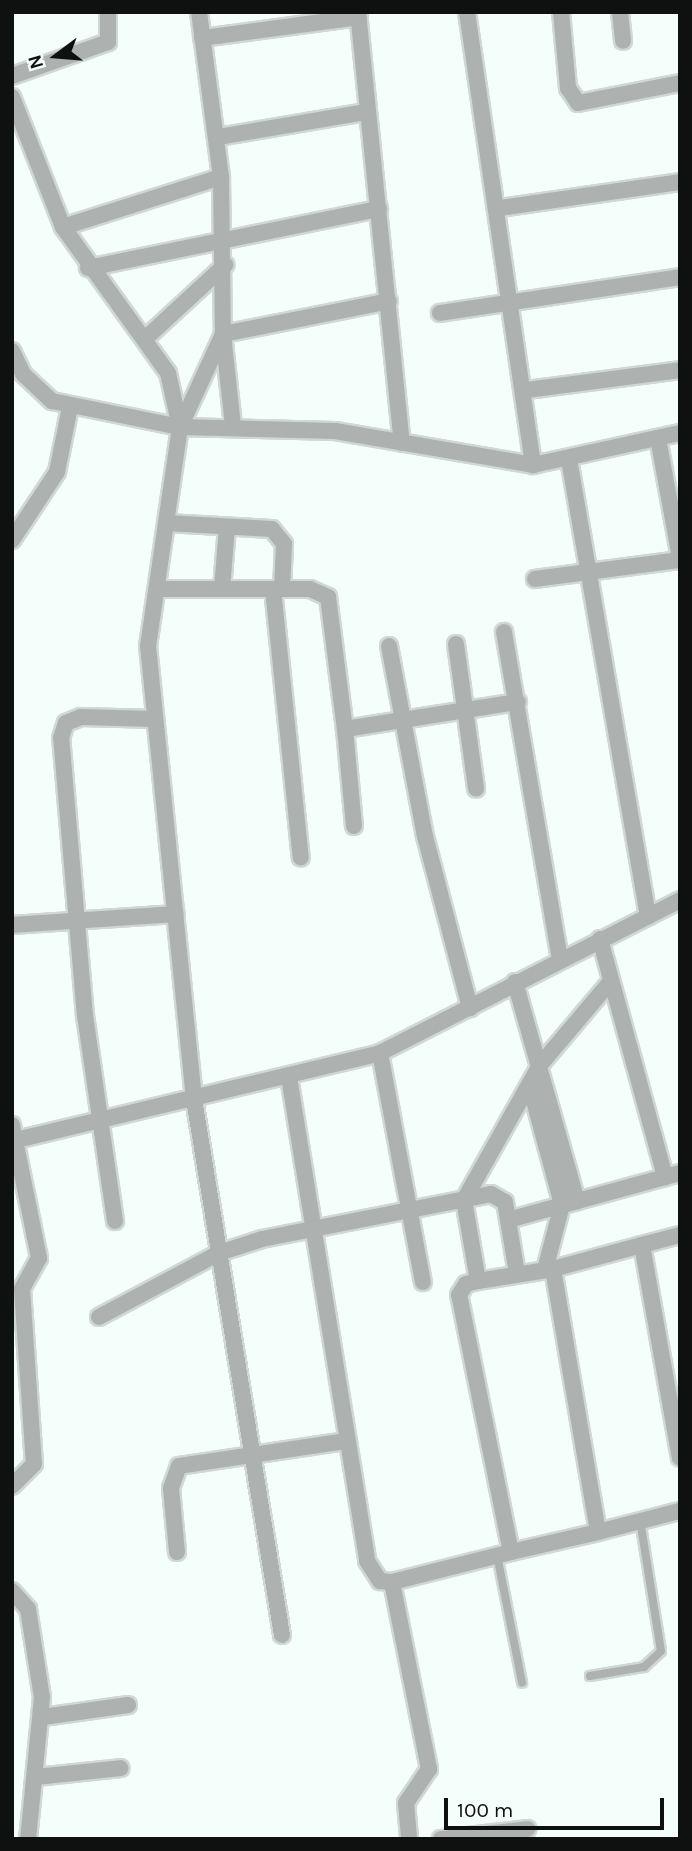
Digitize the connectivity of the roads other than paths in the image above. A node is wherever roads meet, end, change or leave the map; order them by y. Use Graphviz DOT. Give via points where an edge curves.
graph roads {
  1 [pos="108,12"];
  2 [pos="199,12"];
  3 [pos="467,12"];
  4 [pos="561,12"];
  5 [pos="620,12"];
  6 [pos="358,15"];
  7 [pos="202,38"];
  8 [pos="623,41"];
  9 [pos="12,76"];
  10 [pos="680,83"];
  11 [pos="12,97"];
  12 [pos="366,113"];
  13 [pos="218,137"];
  14 [pos="221,177"];
  15 [pos="680,182"];
  16 [pos="500,208"];
  17 [pos="379,209"];
  18 [pos="63,227"];
  19 [pos="224,238"];
  20 [pos="225,265"];
  21 [pos="88,268"];
  22 [pos="680,277"];
  23 [pos="512,300"];
  24 [pos="389,302"];
  25 [pos="440,313"];
  26 [pos="223,334"];
  27 [pos="146,338"];
  28 [pos="12,351"];
  29 [pos="680,370"];
  30 [pos="527,390"];
  31 [pos="70,407"];
  32 [pos="233,426"];
  33 [pos="180,427"];
  34 [pos="680,433"];
  35 [pos="658,438"];
  36 [pos="402,443"];
  37 [pos="569,459"];
  38 [pos="533,465"];
  39 [pos="167,523"];
  40 [pos="227,527"];
  41 [pos="12,540"];
  42 [pos="680,559"];
  43 [pos="587,571"];
  44 [pos="535,579"];
  45 [pos="157,589"];
  46 [pos="222,589"];
  47 [pos="277,589"];
  48 [pos="505,632"];
  49 [pos="456,645"];
  50 [pos="389,646"];
  51 [pos="518,702"];
  52 [pos="464,712"];
  53 [pos="155,719"];
  54 [pos="402,723"];
  55 [pos="345,729"];
  56 [pos="476,789"];
  57 [pos="354,825"];
  58 [pos="301,858"];
  59 [pos="680,900"];
  60 [pos="176,914"];
  61 [pos="648,916"];
  62 [pos="75,922"];
  63 [pos="12,925"];
  64 [pos="600,939"];
  65 [pos="560,959"];
  66 [pos="611,981"];
  67 [pos="515,982"];
  68 [pos="470,1007"];
  69 [pos="380,1053"];
  70 [pos="540,1065"];
  71 [pos="289,1077"];
  72 [pos="530,1086"];
  73 [pos="194,1099"];
  74 [pos="100,1121"];
  75 [pos="14,1135"];
  76 [pos="672,1175"];
  77 [pos="464,1200"];
  78 [pos="570,1203"];
  79 [pos="410,1209"];
  80 [pos="508,1220"];
  81 [pos="115,1221"];
  82 [pos="316,1226"];
  83 [pos="680,1235"];
  84 [pos="642,1245"];
  85 [pos="219,1253"];
  86 [pos="549,1269"];
  87 [pos="517,1274"];
  88 [pos="478,1281"];
  89 [pos="424,1282"];
  90 [pos="99,1317"];
  91 [pos="347,1441"];
  92 [pos="250,1454"];
  93 [pos="680,1458"];
  94 [pos="12,1486"];
  95 [pos="680,1511"];
  96 [pos="640,1521"];
  97 [pos="598,1532"];
  98 [pos="177,1552"];
  99 [pos="504,1553"];
  100 [pos="392,1582"];
  101 [pos="12,1591"];
  102 [pos="282,1635"];
  103 [pos="590,1676"];
  104 [pos="522,1683"];
  105 [pos="128,1705"];
  106 [pos="43,1717"];
  107 [pos="121,1768"];
  108 [pos="36,1777"];
  109 [pos="527,1829"];
  110 [pos="28,1839"];
  111 [pos="409,1839"];
  112 [pos="441,1839"];
  1 -- 9 [label="street" via="108,42"];
  2 -- 7 [label="street"];
  3 -- 16 [label="street"];
  4 -- 10 [label="street" via="568,88 578,103"];
  5 -- 8 [label="street"];
  6 -- 7 [label="street"];
  6 -- 12 [label="street"];
  7 -- 13 [label="street"];
  11 -- 18 [label="street"];
  12 -- 13 [label="street"];
  12 -- 17 [label="street"];
  13 -- 14 [label="street"];
  14 -- 18 [label="street"];
  14 -- 19 [label="street"];
  15 -- 16 [label="street"];
  16 -- 23 [label="street"];
  17 -- 19 [label="street"];
  17 -- 24 [label="street"];
  18 -- 21 [label="street"];
  19 -- 20 [label="street"];
  19 -- 21 [label="street"];
  20 -- 26 [label="street"];
  20 -- 27 [label="street"];
  21 -- 27 [label="street"];
  22 -- 23 [label="street"];
  23 -- 25 [label="street"];
  23 -- 30 [label="street"];
  24 -- 26 [label="street"];
  24 -- 36 [label="street"];
  26 -- 32 [label="street"];
  26 -- 33 [label="street"];
  27 -- 33 [label="street" via="168,373"];
  28 -- 31 [label="street" via="39,392"];
  29 -- 30 [label="street"];
  30 -- 38 [label="street"];
  31 -- 33 [label="street"];
  31 -- 41 [label="street" via="57,471"];
  32 -- 33 [label="street"];
  32 -- 36 [label="street" via="335,431"];
  33 -- 39 [label="street"];
  34 -- 35 [label="street"];
  35 -- 37 [label="street"];
  35 -- 42 [label="street"];
  36 -- 38 [label="street"];
  37 -- 38 [label="street"];
  37 -- 43 [label="street"];
  39 -- 40 [label="street"];
  39 -- 45 [label="street"];
  40 -- 46 [label="street"];
  40 -- 47 [label="street" via="272,529 282,538"];
  42 -- 43 [label="street"];
  43 -- 44 [label="street"];
  43 -- 61 [label="street"];
  45 -- 46 [label="street"];
  45 -- 53 [label="street" via="148,646"];
  46 -- 47 [label="street"];
  47 -- 55 [label="street" via="328,597"];
  47 -- 58 [label="street"];
  48 -- 51 [label="street"];
  49 -- 52 [label="street"];
  50 -- 54 [label="street"];
  51 -- 52 [label="street"];
  51 -- 65 [label="street"];
  52 -- 54 [label="street"];
  52 -- 56 [label="street"];
  53 -- 60 [label="street"];
  53 -- 62 [label="street" via="81,718 62,728"];
  54 -- 55 [label="street"];
  54 -- 68 [label="street"];
  55 -- 57 [label="street"];
  59 -- 61 [label="street"];
  60 -- 62 [label="street"];
  60 -- 73 [label="street"];
  61 -- 64 [label="street"];
  62 -- 63 [label="street"];
  62 -- 74 [label="street"];
  64 -- 65 [label="street"];
  64 -- 66 [label="street"];
  65 -- 67 [label="street"];
  66 -- 70 [label="street"];
  66 -- 76 [label="street"];
  67 -- 68 [label="street"];
  67 -- 70 [label="street"];
  68 -- 69 [label="street"];
  69 -- 71 [label="street"];
  69 -- 79 [label="street"];
  70 -- 72 [label="street"];
  70 -- 78 [label="street"];
  71 -- 73 [label="street"];
  71 -- 82 [label="street"];
  72 -- 77 [label="street"];
  72 -- 78 [label="street"];
  73 -- 74 [label="street"];
  73 -- 85 [label="street"];
  74 -- 75 [label="street"];
  74 -- 81 [label="street"];
  75 -- 94 [label="street" via="38,1258 22,1289 34,1464"];
  76 -- 78 [label="street"];
  77 -- 79 [label="street"];
  77 -- 80 [label="street" via="498,1194"];
  77 -- 88 [label="street"];
  78 -- 80 [label="street"];
  78 -- 86 [label="street"];
  79 -- 82 [label="street"];
  79 -- 89 [label="street"];
  80 -- 87 [label="street"];
  82 -- 85 [label="street"];
  82 -- 91 [label="street"];
  83 -- 84 [label="street"];
  84 -- 86 [label="street"];
  84 -- 93 [label="street"];
  85 -- 90 [label="street"];
  85 -- 92 [label="street"];
  86 -- 87 [label="street"];
  86 -- 97 [label="street"];
  87 -- 88 [label="street"];
  88 -- 99 [label="street" via="466,1284 458,1295"];
  91 -- 92 [label="street"];
  91 -- 100 [label="street" via="367,1561 380,1581"];
  92 -- 98 [label="street" via="190,1463 173,1472"];
  92 -- 102 [label="street"];
  95 -- 96 [label="street"];
  96 -- 97 [label="street"];
  96 -- 103 [label="lane" via="662,1651 644,1667"];
  97 -- 99 [label="street"];
  99 -- 100 [label="street"];
  99 -- 104 [label="lane"];
  100 -- 111 [label="street" via="429,1769 406,1803"];
  101 -- 106 [label="street" via="28,1609"];
  105 -- 106 [label="street"];
  106 -- 108 [label="street"];
  107 -- 108 [label="street"];
  108 -- 110 [label="street"];
  109 -- 112 [label="street"];
}
